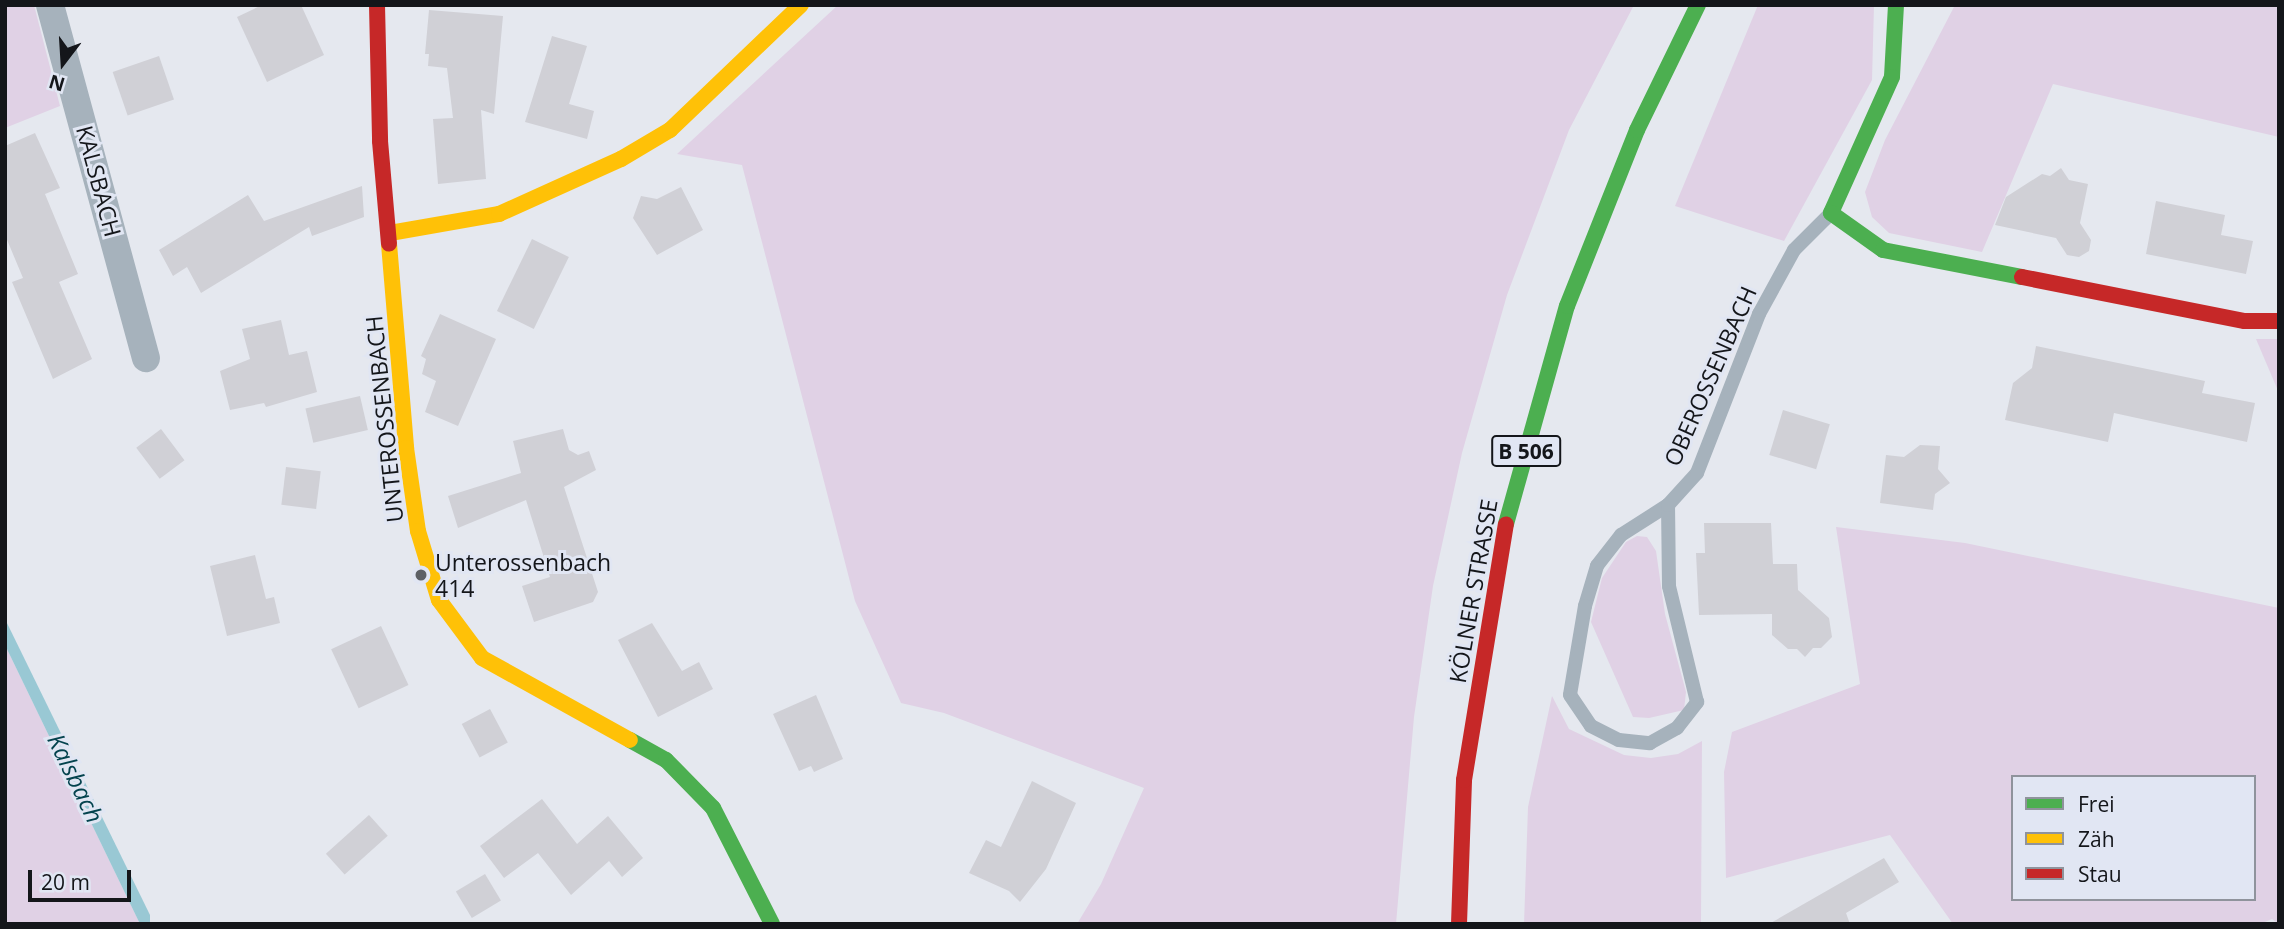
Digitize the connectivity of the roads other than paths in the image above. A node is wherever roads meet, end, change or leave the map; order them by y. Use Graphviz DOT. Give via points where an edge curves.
graph roads {
  1 [pos="50,5"];
  2 [pos="377,5"];
  3 [pos="801,5"];
  4 [pos="1698,5"];
  5 [pos="1896,5"];
  6 [pos="1830,213"];
  7 [pos="390,233"];
  8 [pos="2279,321"];
  9 [pos="146,358"];
  10 [pos="1668,505"];
  11 [pos="772,924"];
  12 [pos="1459,924"];
  1 -- 9 [label="street, KALSBACH"];
  2 -- 7 [label="street" via="380,141"];
  3 -- 7 [label="street" via="670,130 621,159 499,214"];
  4 -- 12 [label="street, KÖLNER STRASSE / B 506" via="1637,130 1567,306 1507,516 1464,780"];
  5 -- 6 [label="street, OBEROSSENBACH" via="1892,77"];
  6 -- 8 [label="street" via="1883,250 2245,321"];
  6 -- 10 [label="lane, OBEROSSENBACH" via="1794,250 1759,314 1697,473"];
  7 -- 11 [label="street, UNTEROSSENBACH" via="406,448 418,531 439,600 482,658 666,760 713,808"];
  10 -- 10 [label="lane, OBEROSSENBACH" via="1668,586 1697,702 1677,728 1650,743 1619,740 1591,726 1570,695 1597,566 1621,535"];
}
